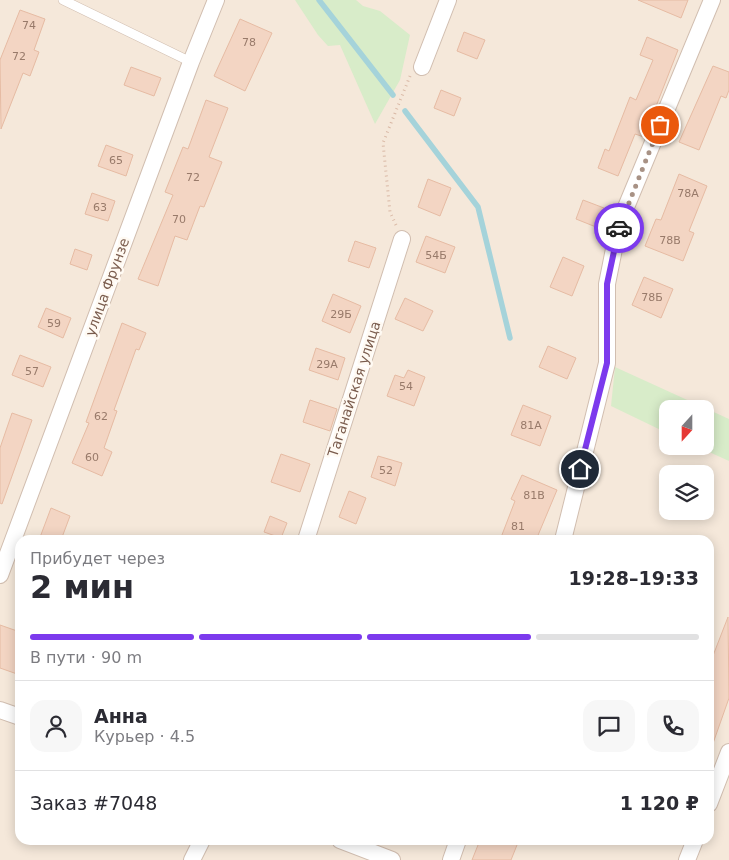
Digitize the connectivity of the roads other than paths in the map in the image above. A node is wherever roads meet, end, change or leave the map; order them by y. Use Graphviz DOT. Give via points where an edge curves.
graph roads {
  1 [pos="63,0"];
  2 [pos="216,0"];
  3 [pos="448,0"];
  4 [pos="712,0"];
  5 [pos="191,62"];
  6 [pos="422,67"];
  7 [pos="402,239"];
  8 [pos="308,535"];
  9 [pos="563,535"];
  10 [pos="0,575"];
  11 [pos="0,710"];
  12 [pos="15,715"];
  13 [pos="729,752"];
  14 [pos="714,791"];
  15 [pos="200,845"];
  16 [pos="353,845"];
  17 [pos="456,845"];
  18 [pos="693,845"];
  19 [pos="192,860"];
  20 [pos="392,860"];
  21 [pos="451,860"];
  22 [pos="687,860"];
  1 -- 5 [label="lane"];
  2 -- 5 [label="street, улица Фрунзе"];
  3 -- 6 [label="street"];
  4 -- 9 [label="street" via="619,224 607,284 607,363"];
  5 -- 10 [label="street, улица Фрунзе"];
  7 -- 8 [label="street, Таганайская улица"];
  11 -- 12 [label="street"];
  13 -- 14 [label="street"];
  15 -- 19 [label="street"];
  16 -- 20 [label="street"];
  17 -- 21 [label="street"];
  18 -- 22 [label="street"];
}
